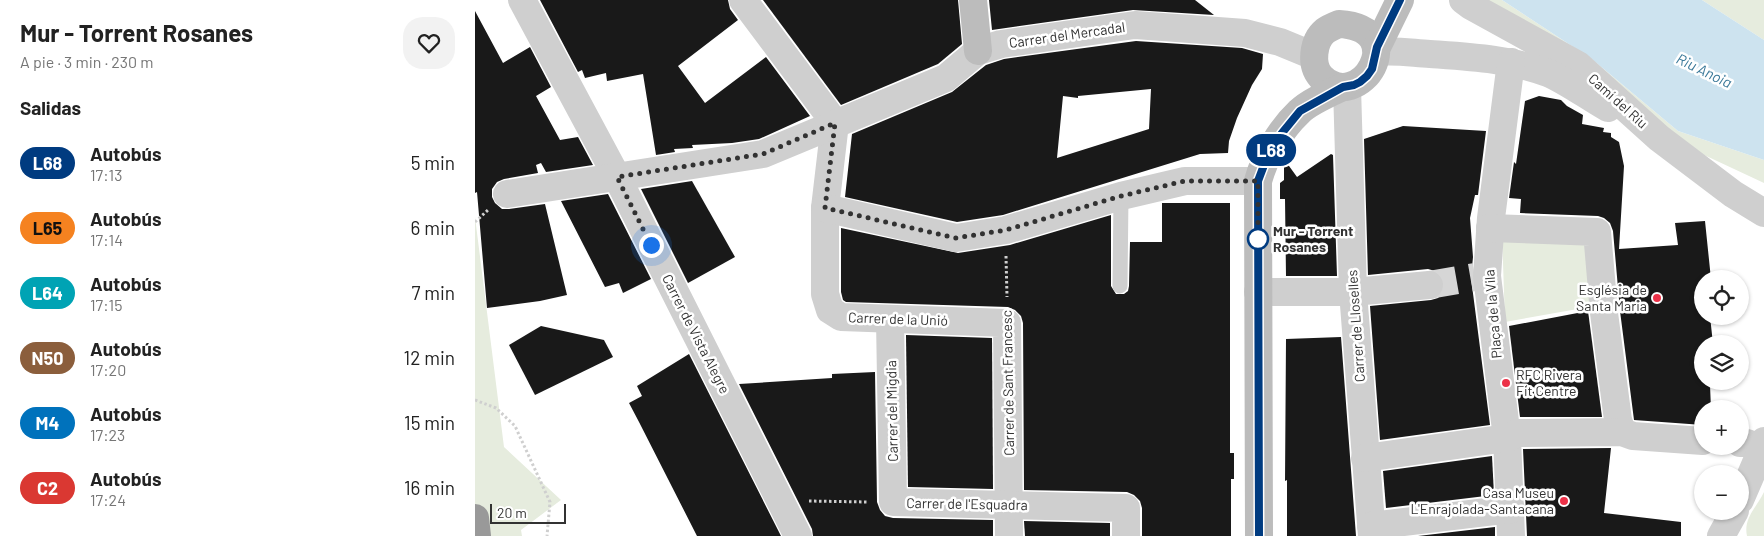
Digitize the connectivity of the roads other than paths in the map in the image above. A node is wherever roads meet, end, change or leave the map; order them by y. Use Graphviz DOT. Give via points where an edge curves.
graph roads {
  1 [pos="523,0"];
  2 [pos="743,0"];
  3 [pos="973,0"];
  4 [pos="1400,0"];
  5 [pos="1463,0"];
  6 [pos="1358,27"];
  7 [pos="1377,49"];
  8 [pos="978,51"];
  9 [pos="1315,61"];
  10 [pos="1511,62"];
  11 [pos="1345,87"];
  12 [pos="1300,111"];
  13 [pos="835,123"];
  14 [pos="1659,138"];
  15 [pos="617,177"];
  16 [pos="1258,181"];
  17 [pos="507,194"];
  18 [pos="1121,196"];
  19 [pos="825,208"];
  20 [pos="1764,213"];
  21 [pos="1490,228"];
  22 [pos="1429,285"];
  23 [pos="1120,286"];
  24 [pos="1258,292"];
  25 [pos="1353,292"];
  26 [pos="890,319"];
  27 [pos="1007,323"];
  28 [pos="1622,432"];
  29 [pos="1507,438"];
  30 [pos="1694,440"];
  31 [pos="1758,446"];
  32 [pos="1365,458"];
  33 [pos="893,502"];
  34 [pos="1009,504"];
  35 [pos="475,518"];
  36 [pos="1731,522"];
  37 [pos="1511,523"];
  38 [pos="1371,531"];
  39 [pos="477,536"];
  40 [pos="798,536"];
  41 [pos="1009,536"];
  42 [pos="1126,536"];
  43 [pos="1259,536"];
  1 -- 15 [label="street, Carrer de Vista Alegre"];
  2 -- 13 [label="street"];
  3 -- 8 [label="main road"];
  4 -- 6 [label="main road"];
  4 -- 7 [label="main road"];
  5 -- 14 [label="street, Camí del Riu" via="1578,65"];
  6 -- 7 [label="main road" via="1373,38"];
  6 -- 9 [label="main road" via="1339,24 1325,31 1317,43"];
  7 -- 10 [label="street"];
  7 -- 11 [label="main road" via="1367,76"];
  8 -- 9 [label="street, Carrer del Mercadal" via="1001,44 1135,25 1245,32 1280,42"];
  8 -- 13 [label="street, Carrer del Mercadal" via="946,78"];
  9 -- 11 [label="main road" via="1321,76 1334,85"];
  9 -- 12 [label="main road"];
  10 -- 14 [label="street" via="1550,74"];
  10 -- 21 [label="street, Plaça de la Vila"];
  11 -- 12 [label="main road"];
  11 -- 25 [label="street, Carrer de Lloselles"];
  12 -- 16 [label="main road" via="1269,152"];
  13 -- 15 [label="street, Carrer del Mercadal" via="763,154"];
  13 -- 19 [label="street, Carrer de la Unió"];
  14 -- 20 [label="street, Camí del Riu" via="1733,194"];
  15 -- 17 [label="street, Carrer del Mercadal"];
  15 -- 40 [label="street, Carrer de Vista Alegre"];
  16 -- 18 [label="street" via="1185,181"];
  16 -- 24 [label="main road"];
  18 -- 19 [label="street" via="1006,230 956,238"];
  18 -- 23 [label="lane"];
  19 -- 26 [label="street, Carrer de la Unió" via="825,294 830,310 841,317"];
  21 -- 28 [label="street" via="1597,232 1604,314"];
  21 -- 29 [label="street, Plaça de la Vila" via="1481,277"];
  22 -- 25 [label="street"];
  24 -- 25 [label="street"];
  24 -- 43 [label="main road"];
  25 -- 32 [label="street, Carrer de Lloselles"];
  26 -- 27 [label="street, Carrer de la Unió"];
  26 -- 33 [label="street, Carrer del Migdia"];
  27 -- 34 [label="street, Carrer de Sant Francesc"];
  28 -- 29 [label="street" via="1518,433"];
  28 -- 30 [label="street" via="1633,436"];
  29 -- 32 [label="street"];
  29 -- 37 [label="street, Plaça de la Vila"];
  31 -- 36 [label="street"];
  32 -- 38 [label="street, Carrer de Lloselles"];
  33 -- 34 [label="street, Carrer de l'Esquadra"];
  34 -- 41 [label="street, Carrer de Sant Francesc"];
  34 -- 42 [label="street, Carrer de l'Esquadra" via="1126,508"];
  35 -- 39 [label="highway"];
  37 -- 38 [label="street"];
}
